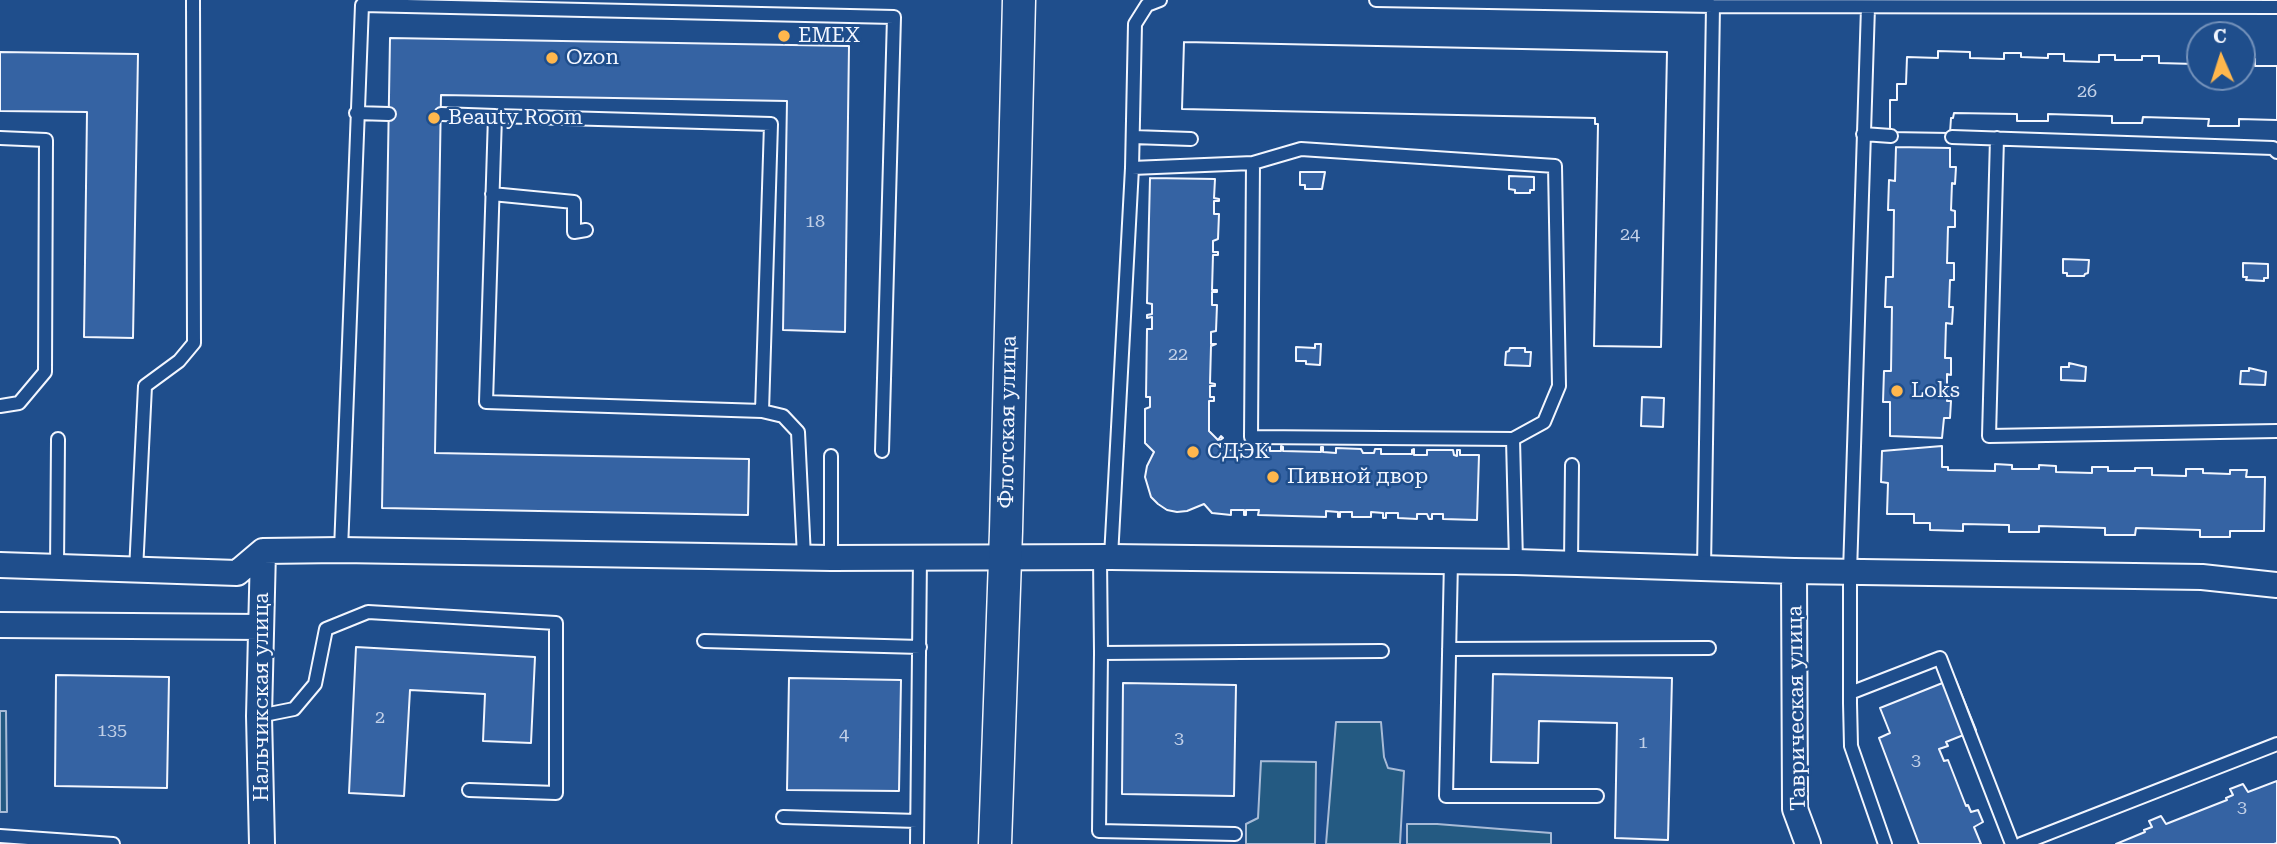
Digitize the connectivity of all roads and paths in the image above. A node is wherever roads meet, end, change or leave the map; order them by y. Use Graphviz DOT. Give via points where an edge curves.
graph roads {
  1 [pos="193,0"];
  2 [pos="1019,0"];
  3 [pos="1160,0"];
  4 [pos="1376,0"];
  5 [pos="1713,6"];
  6 [pos="1868,7"];
  7 [pos="2277,7"];
  8 [pos="356,113"];
  9 [pos="389,114"];
  10 [pos="441,114"];
  11 [pos="495,116"];
  12 [pos="1863,134"];
  13 [pos="1891,136"];
  14 [pos="1952,137"];
  15 [pos="0,138"];
  16 [pos="1133,138"];
  17 [pos="1997,138"];
  18 [pos="1191,139"];
  19 [pos="2277,152"];
  20 [pos="1253,163"];
  21 [pos="1132,168"];
  22 [pos="492,194"];
  23 [pos="586,230"];
  24 [pos="0,405"];
  25 [pos="762,411"];
  26 [pos="2277,431"];
  27 [pos="58,439"];
  28 [pos="1513,439"];
  29 [pos="882,451"];
  30 [pos="831,456"];
  31 [pos="1572,465"];
  32 [pos="341,550"];
  33 [pos="263,551"];
  34 [pos="804,557"];
  35 [pos="831,558"];
  36 [pos="920,558"];
  37 [pos="1004,558"];
  38 [pos="1106,558"];
  39 [pos="1451,561"];
  40 [pos="1516,562"];
  41 [pos="1571,564"];
  42 [pos="0,565"];
  43 [pos="57,568"];
  44 [pos="1704,568"];
  45 [pos="136,571"];
  46 [pos="1794,571"];
  47 [pos="1850,572"];
  48 [pos="2277,585"];
  49 [pos="0,625"];
  50 [pos="261,627"];
  51 [pos="704,641"];
  52 [pos="920,647"];
  53 [pos="1709,648"];
  54 [pos="1449,649"];
  55 [pos="1382,651"];
  56 [pos="1101,653"];
  57 [pos="1850,693"];
  58 [pos="259,716"];
  59 [pos="2277,744"];
  60 [pos="469,790"];
  61 [pos="1597,796"];
  62 [pos="783,817"];
  63 [pos="917,821"];
  64 [pos="1235,834"];
  65 [pos="0,836"];
  66 [pos="113,844"];
  67 [pos="262,844"];
  68 [pos="917,844"];
  69 [pos="995,844"];
  70 [pos="1808,844"];
  71 [pos="1885,844"];
  72 [pos="2012,844"];
  73 [pos="2021,844"];
  1 -- 45 [label="lane" via="194,343 145,386"];
  2 -- 37 [label="street, Флотская улица"];
  3 -- 16 [label="lane" via="1147,5 1135,23"];
  4 -- 5 [label="lane"];
  5 -- 6 [label="lane"];
  5 -- 44 [label="lane"];
  6 -- 7 [label="lane"];
  6 -- 12 [label="lane"];
  8 -- 9 [label="lane"];
  8 -- 29 [label="lane" via="362,5 894,17"];
  8 -- 32 [label="lane"];
  10 -- 11 [label="lane"];
  11 -- 22 [label="lane"];
  11 -- 25 [label="lane" via="771,124"];
  12 -- 13 [label="lane"];
  12 -- 47 [label="lane"];
  14 -- 17 [label="lane"];
  15 -- 24 [label="lane" via="46,140 45,372 19,403"];
  16 -- 18 [label="lane"];
  16 -- 21 [label="lane"];
  17 -- 19 [label="lane" via="2273,148"];
  17 -- 26 [label="lane" via="1989,436"];
  20 -- 21 [label="lane"];
  20 -- 28 [label="lane" via="1251,437"];
  20 -- 28 [label="lane" via="1301,149 1555,166 1559,386 1544,422"];
  21 -- 38 [label="lane"];
  22 -- 23 [label="lane" via="574,202 574,232"];
  22 -- 25 [label="lane" via="486,402"];
  25 -- 34 [label="lane" via="783,416 798,432"];
  27 -- 43 [label="lane"];
  28 -- 40 [label="lane"];
  30 -- 35 [label="lane"];
  31 -- 41 [label="lane"];
  32 -- 33 [label="street"];
  32 -- 34 [label="street"];
  33 -- 45 [label="street" via="237,573"];
  33 -- 50 [label="street, Нальчикская улица"];
  34 -- 35 [label="street"];
  35 -- 36 [label="street"];
  36 -- 37 [label="street"];
  36 -- 52 [label="lane"];
  37 -- 38 [label="street"];
  37 -- 69 [label="street, Флотская улица"];
  38 -- 39 [label="street"];
  38 -- 56 [label="lane"];
  39 -- 40 [label="street"];
  39 -- 54 [label="lane"];
  40 -- 41 [label="street"];
  41 -- 44 [label="street"];
  42 -- 43 [label="street"];
  43 -- 45 [label="street"];
  44 -- 46 [label="street"];
  46 -- 47 [label="street"];
  46 -- 70 [label="street, Таврическая улица" via="1795,809"];
  47 -- 48 [label="street" via="2202,577"];
  47 -- 57 [label="lane"];
  49 -- 50 [label="street"];
  50 -- 58 [label="street, Нальчикская улица"];
  51 -- 52 [label="lane"];
  52 -- 63 [label="lane"];
  53 -- 54 [label="lane"];
  54 -- 61 [label="lane" via="1446,796"];
  55 -- 56 [label="lane"];
  56 -- 64 [label="lane" via="1099,831"];
  57 -- 71 [label="lane" via="1851,746"];
  57 -- 72 [label="lane" via="1940,657"];
  58 -- 60 [label="lane" via="294,709 315,684 326,629 368,612 556,623 556,793"];
  58 -- 67 [label="street, Нальчикская улица"];
  59 -- 73 [label="lane"];
  62 -- 63 [label="lane"];
  63 -- 68 [label="lane"];
  65 -- 66 [label="lane"];
}
